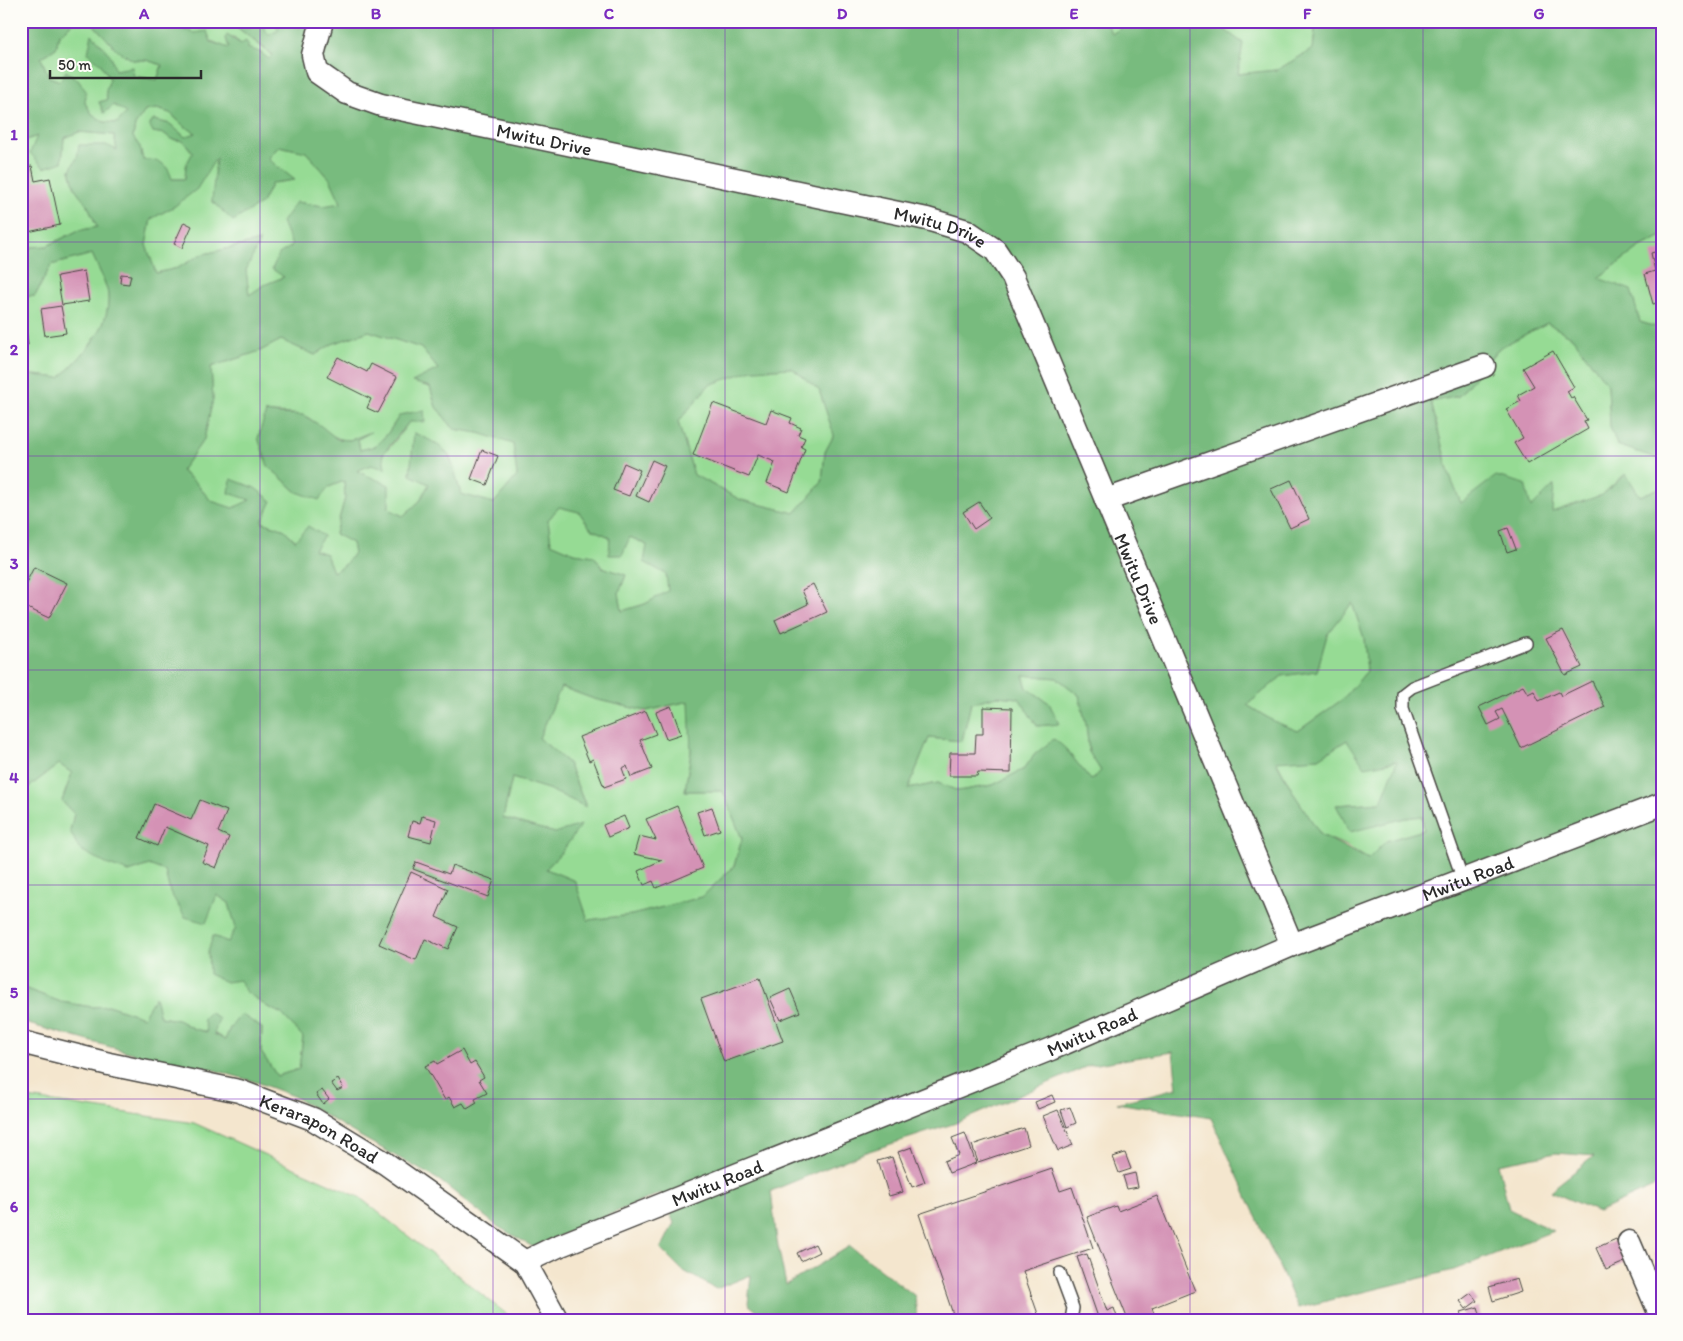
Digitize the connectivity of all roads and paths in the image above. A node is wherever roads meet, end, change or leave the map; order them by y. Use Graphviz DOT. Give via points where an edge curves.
graph roads {
  1 [pos="322,21"];
  2 [pos="1484,366"];
  3 [pos="1106,500"];
  4 [pos="1526,643"];
  5 [pos="1662,804"];
  6 [pos="1463,880"];
  7 [pos="1292,945"];
  8 [pos="21,1042"];
  9 [pos="1629,1242"];
  10 [pos="525,1262"];
  11 [pos="1060,1273"];
  12 [pos="1662,1319"];
  13 [pos="557,1320"];
  14 [pos="1071,1320"];
  1 -- 3 [label="street, Mwitu Drive" via="313,55 317,72 347,93 381,105 927,219 967,231 995,250 1013,277"];
  2 -- 3 [label="street"];
  3 -- 7 [label="street, Mwitu Drive"];
  4 -- 6 [label="lane" via="1412,687 1403,694 1403,709"];
  5 -- 6 [label="street, Mwitu Road"];
  6 -- 7 [label="street, Mwitu Road"];
  7 -- 10 [label="street, Mwitu Road" via="1051,1048"];
  8 -- 10 [label="street, Kerarapon Road" via="109,1064 239,1090 313,1119 384,1163"];
  9 -- 12 [label="street"];
  10 -- 13 [label="street, Kerarapon Road"];
  11 -- 14 [label="lane" via="1073,1308"];
}
